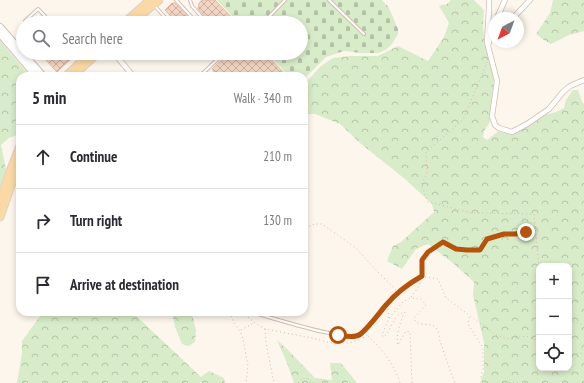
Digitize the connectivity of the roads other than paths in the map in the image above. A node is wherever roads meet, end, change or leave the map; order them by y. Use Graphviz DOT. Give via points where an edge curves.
graph roads {
  1 [pos="176,0"];
  2 [pos="190,0"];
  3 [pos="285,0"];
  4 [pos="329,0"];
  5 [pos="489,0"];
  6 [pos="505,0"];
  7 [pos="530,0"];
  8 [pos="154,1"];
  9 [pos="500,12"];
  10 [pos="519,12"];
  11 [pos="30,16"];
  12 [pos="45,16"];
  13 [pos="134,16"];
  14 [pos="139,16"];
  15 [pos="165,16"];
  16 [pos="191,16"];
  17 [pos="201,16"];
  18 [pos="270,16"];
  19 [pos="0,27"];
  20 [pos="0,34"];
  21 [pos="364,34"];
  22 [pos="488,44"];
  23 [pos="16,45"];
  24 [pos="487,47"];
  25 [pos="16,53"];
  26 [pos="22,60"];
  27 [pos="29,60"];
  28 [pos="83,60"];
  29 [pos="91,60"];
  30 [pos="120,60"];
  31 [pos="217,60"];
  32 [pos="33,72"];
  33 [pos="40,72"];
  34 [pos="70,72"];
  35 [pos="78,72"];
  36 [pos="130,72"];
  37 [pos="204,72"];
  38 [pos="584,80"];
  39 [pos="16,156"];
  40 [pos="16,171"];
  41 [pos="0,200"];
  42 [pos="0,217"];
  43 [pos="422,276"];
  44 [pos="265,316"];
  1 -- 16 [label="lane"];
  2 -- 17 [label="lane"];
  3 -- 18 [label="lane"];
  4 -- 21 [label="lane"];
  5 -- 24 [label="street"];
  6 -- 9 [label="street"];
  7 -- 10 [label="street"];
  8 -- 13 [label="main road"];
  8 -- 14 [label="main road"];
  8 -- 15 [label="lane"];
  11 -- 12 [label="lane" via="38,9"];
  19 -- 23 [label="main road"];
  20 -- 25 [label="main road"];
  22 -- 24 [label="street"];
  24 -- 38 [label="street" via="497,81 492,116 499,128 512,132 527,124 549,109 570,86"];
  26 -- 32 [label="main road"];
  27 -- 33 [label="main road"];
  28 -- 34 [label="main road"];
  29 -- 35 [label="main road"];
  30 -- 36 [label="street"];
  31 -- 37 [label="lane"];
  39 -- 41 [label="main road"];
  40 -- 42 [label="main road"];
  43 -- 44 [label="lane" via="398,292 357,336 322,332"];
}
